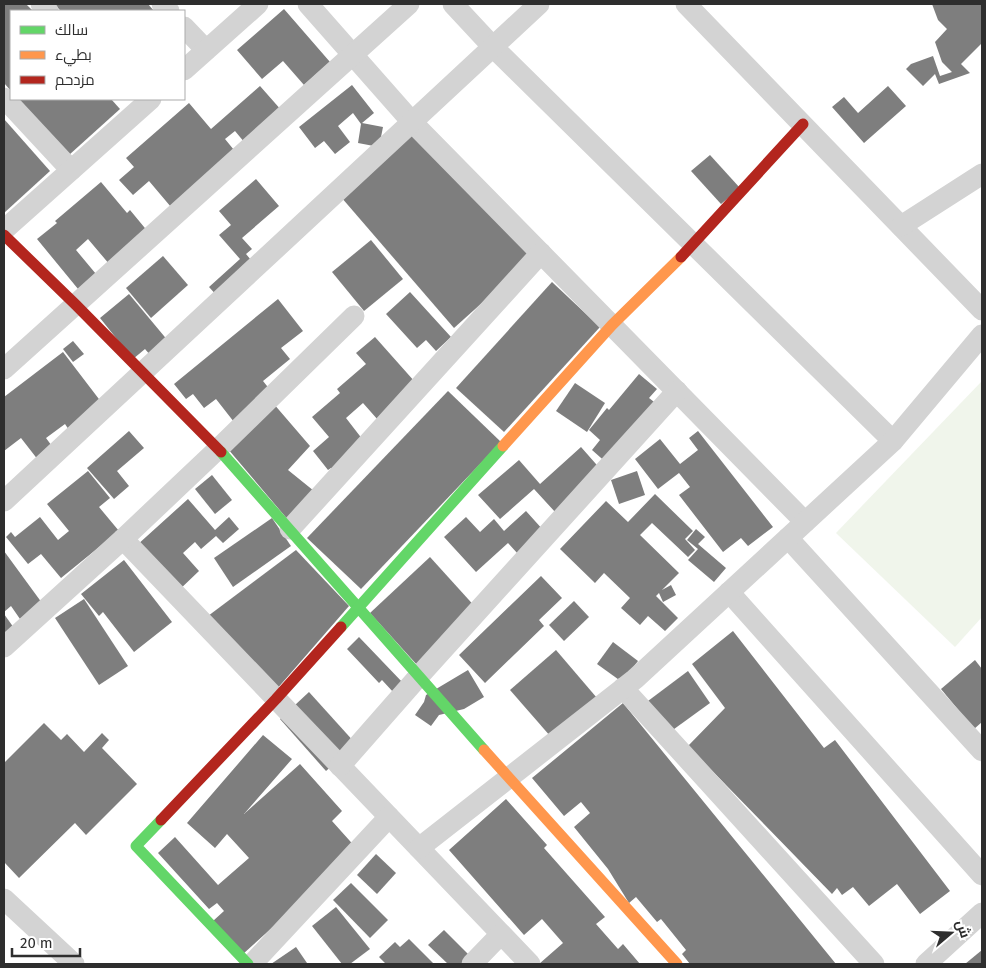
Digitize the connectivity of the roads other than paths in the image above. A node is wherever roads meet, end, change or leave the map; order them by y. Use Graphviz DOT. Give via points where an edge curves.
graph roads {
  1 [pos="258,4"];
  2 [pos="308,4"];
  3 [pos="408,4"];
  4 [pos="453,4"];
  5 [pos="539,4"];
  6 [pos="686,4"];
  7 [pos="185,28"];
  8 [pos="493,47"];
  9 [pos="206,50"];
  10 [pos="352,54"];
  11 [pos="185,69"];
  12 [pos="4,98"];
  13 [pos="139,103"];
  14 [pos="412,122"];
  15 [pos="803,124"];
  16 [pos="70,170"];
  17 [pos="982,174"];
  18 [pos="901,226"];
  19 [pos="4,230"];
  20 [pos="4,235"];
  21 [pos="693,245"];
  22 [pos="541,253"];
  23 [pos="76,304"];
  24 [pos="982,310"];
  25 [pos="354,316"];
  26 [pos="612,326"];
  27 [pos="982,335"];
  28 [pos="4,370"];
  29 [pos="142,372"];
  30 [pos="676,391"];
  31 [pos="893,441"];
  32 [pos="218,449"];
  33 [pos="4,501"];
  34 [pos="805,522"];
  35 [pos="290,530"];
  36 [pos="788,538"];
  37 [pos="123,539"];
  38 [pos="729,592"];
  39 [pos="359,608"];
  40 [pos="4,647"];
  41 [pos="419,676"];
  42 [pos="623,688"];
  43 [pos="276,699"];
  44 [pos="982,751"];
  45 [pos="340,766"];
  46 [pos="509,778"];
  47 [pos="389,817"];
  48 [pos="419,848"];
  49 [pos="982,875"];
  50 [pos="4,899"];
  51 [pos="982,913"];
  52 [pos="501,934"];
  53 [pos="72,964"];
  54 [pos="248,964"];
  55 [pos="252,964"];
  56 [pos="472,964"];
  57 [pos="530,964"];
  58 [pos="677,964"];
  59 [pos="874,964"];
  60 [pos="926,964"];
  1 -- 9 [label="street"];
  2 -- 10 [label="street"];
  3 -- 10 [label="street"];
  4 -- 8 [label="street"];
  5 -- 8 [label="street"];
  6 -- 15 [label="street"];
  7 -- 9 [label="street"];
  8 -- 14 [label="street"];
  8 -- 21 [label="street"];
  9 -- 11 [label="street"];
  10 -- 14 [label="street"];
  10 -- 23 [label="street"];
  12 -- 16 [label="street"];
  13 -- 16 [label="street"];
  14 -- 22 [label="street"];
  14 -- 29 [label="street"];
  15 -- 18 [label="street"];
  15 -- 21 [label="street"];
  16 -- 19 [label="street"];
  17 -- 18 [label="street"];
  18 -- 24 [label="street"];
  20 -- 23 [label="street"];
  21 -- 26 [label="street"];
  21 -- 31 [label="street"];
  22 -- 26 [label="street"];
  22 -- 35 [label="street"];
  23 -- 28 [label="street"];
  23 -- 29 [label="street"];
  25 -- 32 [label="street"];
  26 -- 30 [label="street"];
  26 -- 39 [label="street"];
  27 -- 31 [label="street"];
  29 -- 32 [label="street"];
  29 -- 33 [label="street"];
  30 -- 34 [label="street"];
  30 -- 41 [label="street"];
  31 -- 34 [label="street"];
  32 -- 35 [label="street"];
  32 -- 37 [label="street"];
  34 -- 36 [label="street"];
  35 -- 39 [label="street"];
  36 -- 38 [label="street"];
  36 -- 44 [label="street"];
  37 -- 40 [label="street"];
  37 -- 43 [label="street"];
  38 -- 42 [label="street"];
  38 -- 49 [label="street"];
  39 -- 41 [label="street"];
  39 -- 43 [label="street"];
  41 -- 45 [label="street"];
  41 -- 46 [label="street"];
  42 -- 46 [label="street"];
  42 -- 59 [label="street"];
  43 -- 45 [label="street"];
  43 -- 54 [label="street" via="136,846"];
  45 -- 47 [label="street"];
  46 -- 48 [label="street"];
  46 -- 58 [label="street"];
  47 -- 48 [label="street"];
  47 -- 55 [label="street"];
  48 -- 52 [label="street"];
  50 -- 53 [label="street"];
  51 -- 60 [label="street"];
  52 -- 56 [label="street"];
  52 -- 57 [label="street"];
}
